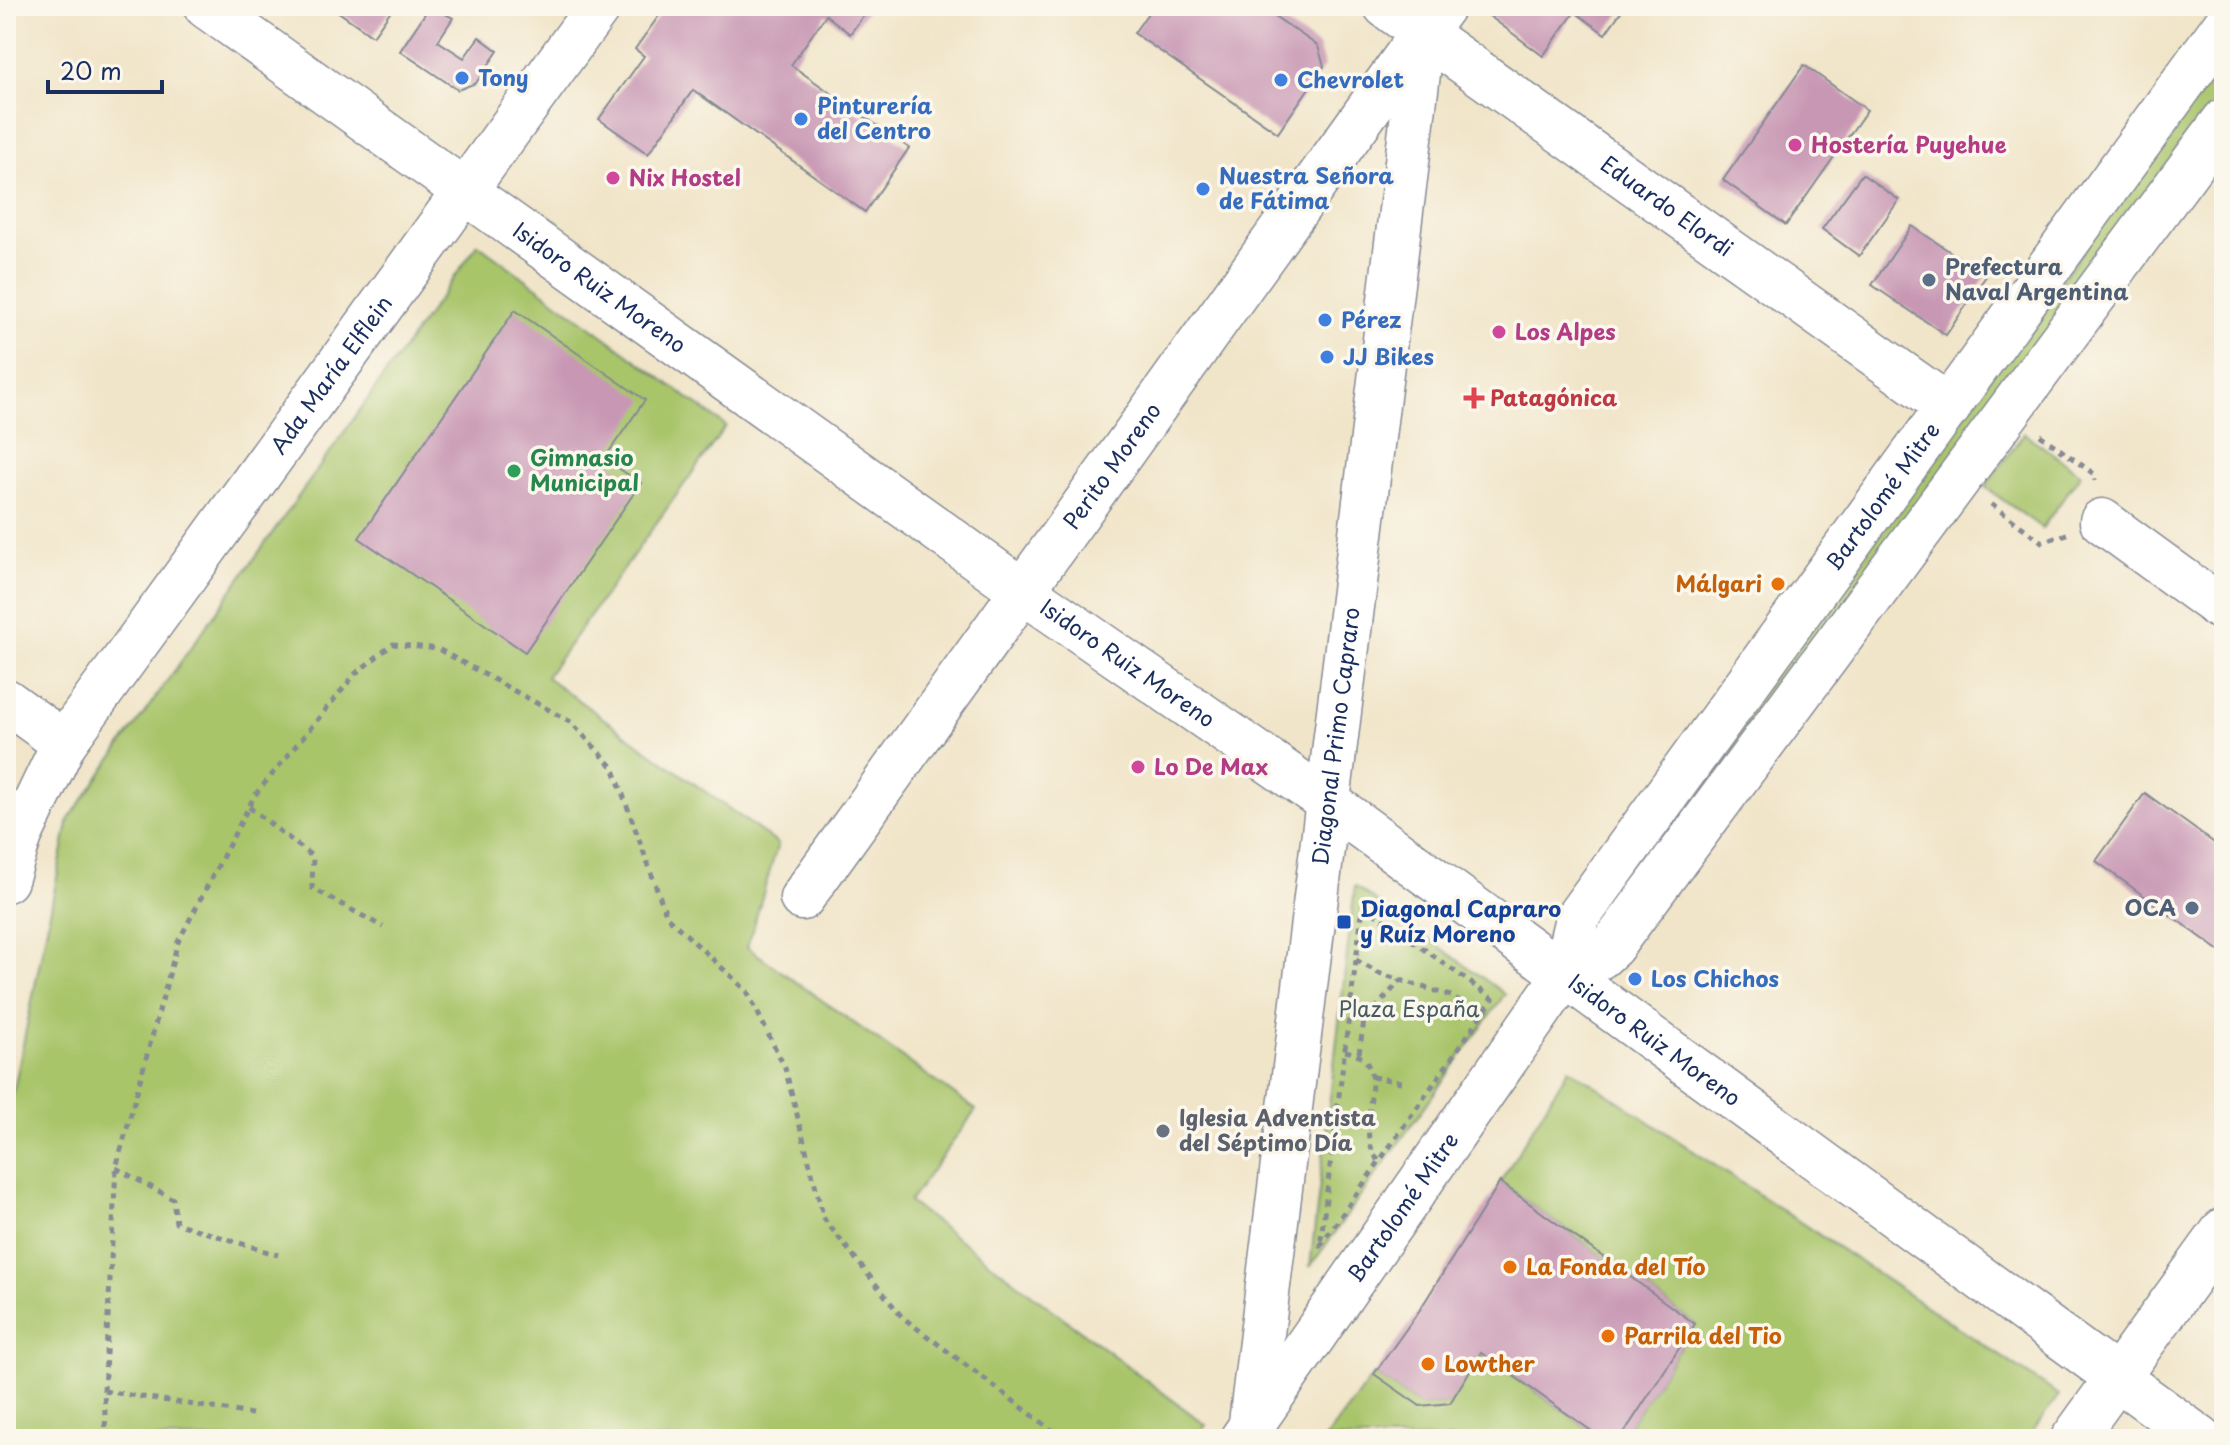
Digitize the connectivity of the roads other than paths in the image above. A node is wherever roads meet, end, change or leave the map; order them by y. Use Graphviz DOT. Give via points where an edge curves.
graph roads {
  1 [pos="206,6"];
  2 [pos="599,6"];
  3 [pos="1386,6"];
  4 [pos="1433,20"];
  5 [pos="2224,26"];
  6 [pos="2224,121"];
  7 [pos="464,194"];
  8 [pos="1949,407"];
  9 [pos="2102,521"];
  10 [pos="1023,591"];
  11 [pos="2224,610"];
  12 [pos="6,701"];
  13 [pos="64,743"];
  14 [pos="1328,802"];
  15 [pos="7,874"];
  16 [pos="802,898"];
  17 [pos="1563,977"];
  18 [pos="2224,1230"];
  19 [pos="2117,1378"];
  20 [pos="1247,1436"];
  21 [pos="2073,1439"];
  22 [pos="2201,1439"];
  1 -- 7 [label="street, Isidoro Ruiz Moreno"];
  2 -- 7 [label="street, Ada María Elflein"];
  3 -- 4 [label="street, Eduardo Elordi"];
  4 -- 8 [label="street, Eduardo Elordi"];
  4 -- 10 [label="street, Perito Moreno"];
  4 -- 14 [label="street, Diagonal Primo Capraro"];
  5 -- 8 [label="street, Bartolomé Mitre"];
  6 -- 17 [label="street, Bartolomé Mitre" via="1612,946"];
  7 -- 10 [label="street, Isidoro Ruiz Moreno"];
  7 -- 13 [label="street, Ada María Elflein"];
  8 -- 17 [label="street, Bartolomé Mitre" via="1577,918"];
  9 -- 11 [label="street"];
  10 -- 14 [label="street, Isidoro Ruiz Moreno"];
  10 -- 16 [label="street, Perito Moreno"];
  12 -- 13 [label="street"];
  13 -- 15 [label="street, Ada María Elflein"];
  14 -- 17 [label="street, Isidoro Ruiz Moreno"];
  14 -- 20 [label="street, Diagonal Primo Capraro"];
  17 -- 19 [label="street, Isidoro Ruiz Moreno"];
  17 -- 20 [label="street, Bartolomé Mitre"];
  18 -- 19 [label="street"];
  19 -- 21 [label="street"];
  19 -- 22 [label="street, Isidoro Ruiz Moreno"];
}
